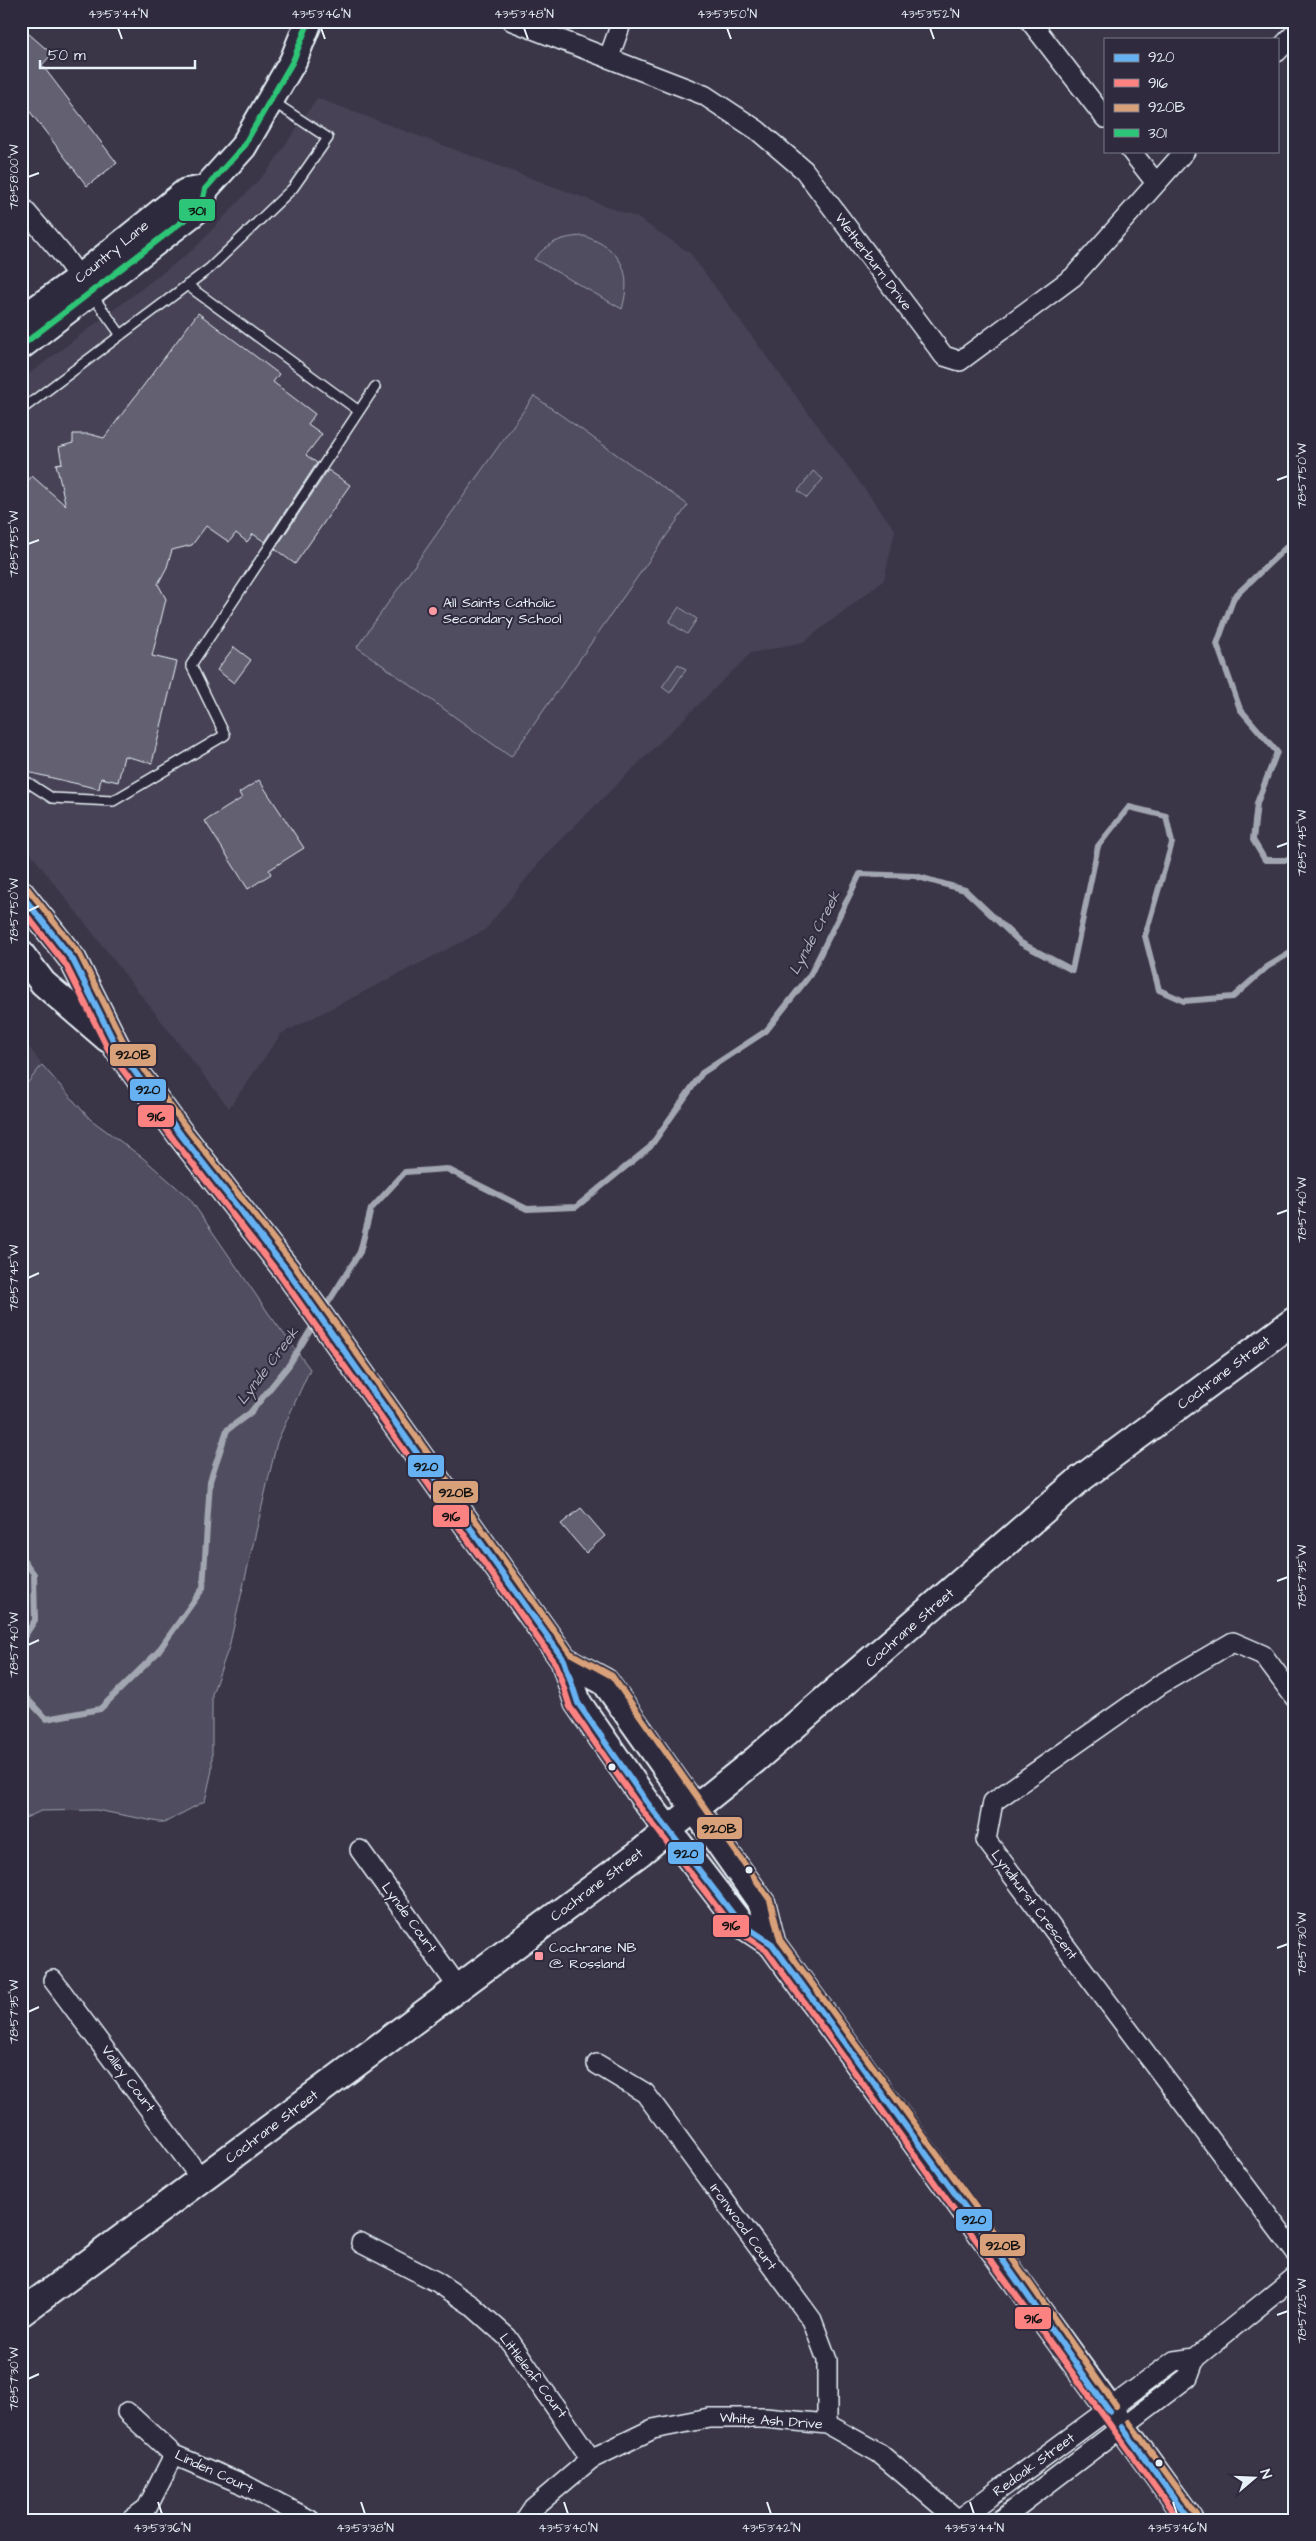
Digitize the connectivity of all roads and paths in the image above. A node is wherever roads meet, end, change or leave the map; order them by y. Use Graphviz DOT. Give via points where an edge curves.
graph roads {
  1 [pos="309,21"];
  2 [pos="512,21"];
  3 [pos="622,21"];
  4 [pos="1030,21"];
  5 [pos="1295,33"];
  6 [pos="1278,51"];
  7 [pos="609,57"];
  8 [pos="270,100"];
  9 [pos="1104,117"];
  10 [pos="1132,152"];
  11 [pos="1184,152"];
  12 [pos="1156,183"];
  13 [pos="21,206"];
  14 [pos="187,285"];
  15 [pos="85,286"];
  16 [pos="21,320"];
  17 [pos="121,335"];
  18 [pos="21,346"];
  19 [pos="375,387"];
  20 [pos="21,410"];
  21 [pos="359,411"];
  22 [pos="21,778"];
  23 [pos="21,894"];
  24 [pos="21,954"];
  25 [pos="32,977"];
  26 [pos="116,1046"];
  27 [pos="1295,1320"];
  28 [pos="564,1660"];
  29 [pos="1295,1698"];
  30 [pos="695,1807"];
  31 [pos="669,1830"];
  32 [pos="360,1850"];
  33 [pos="772,1944"];
  34 [pos="53,1980"];
  35 [pos="458,1987"];
  36 [pos="597,2064"];
  37 [pos="202,2180"];
  38 [pos="361,2243"];
  39 [pos="1295,2252"];
  40 [pos="1295,2277"];
  41 [pos="21,2313"];
  42 [pos="127,2412"];
  43 [pos="1116,2419"];
  44 [pos="826,2424"];
  45 [pos="174,2455"];
  46 [pos="591,2459"];
  47 [pos="131,2520"];
  48 [pos="310,2520"];
  49 [pos="525,2520"];
  50 [pos="958,2520"];
  51 [pos="1000,2520"];
  52 [pos="1190,2520"];
  1 -- 8 [label="main road, Country Lane" via="293,61"];
  2 -- 7 [label="street, Wetherburn Drive"];
  3 -- 7 [label="street"];
  4 -- 9 [label="street"];
  5 -- 6 [label="street"];
  7 -- 12 [label="street, Wetherburn Drive" via="704,95 764,135 804,170 944,356 960,361 1073,277"];
  8 -- 14 [label="lane" via="328,138 293,188 210,268"];
  8 -- 15 [label="main road, Country Lane" via="243,146 205,189 186,192"];
  10 -- 12 [label="street"];
  11 -- 12 [label="street, Wetherburn Drive"];
  13 -- 15 [label="street"];
  14 -- 17 [label="lane"];
  14 -- 21 [label="lane"];
  15 -- 16 [label="main road, Country Lane"];
  15 -- 17 [label="lane"];
  15 -- 18 [label="main road, Country Lane"];
  17 -- 20 [label="lane"];
  19 -- 21 [label="lane"];
  21 -- 22 [label="lane" via="191,665 224,735 113,801 52,798"];
  23 -- 26 [label="main road" via="74,960"];
  24 -- 25 [label="main road"];
  25 -- 26 [label="main road"];
  26 -- 28 [label="main road" via="286,1269"];
  27 -- 30 [label="main road, Cochrane Street" via="1079,1480 756,1760"];
  28 -- 30 [label="main road" via="605,1682"];
  28 -- 31 [label="main road" via="578,1703"];
  29 -- 39 [label="street, Lyndhurst Crescent" via="1263,1655 1232,1642 1161,1684 993,1802 986,1840"];
  30 -- 31 [label="main road, Cochrane Street"];
  30 -- 33 [label="main road" via="762,1904"];
  31 -- 33 [label="main road" via="739,1922"];
  31 -- 35 [label="main road, Cochrane Street" via="569,1908"];
  32 -- 35 [label="street, Lynde Court"];
  33 -- 43 [label="main road"];
  34 -- 37 [label="street, Valley Court"];
  35 -- 37 [label="main road, Cochrane Street"];
  36 -- 44 [label="street, Ironwood Court" via="645,2093 812,2320 827,2360"];
  37 -- 41 [label="main road, Cochrane Street"];
  38 -- 46 [label="street, Littleleaf Court" via="437,2282 471,2305 507,2337"];
  40 -- 43 [label="street" via="1195,2358 1174,2362"];
  42 -- 45 [label="street, Linden Court"];
  43 -- 50 [label="street, Redoak Street"];
  43 -- 51 [label="street, Redoak Street"];
  43 -- 52 [label="main road"];
  44 -- 46 [label="street, White Ash Drive" via="765,2418 709,2418 653,2429"];
  44 -- 50 [label="street, White Ash Drive" via="879,2453"];
  45 -- 47 [label="street" via="147,2508"];
  45 -- 48 [label="street, Linden Court" via="245,2485"];
  46 -- 49 [label="street, White Ash Drive" via="533,2508"];
}
